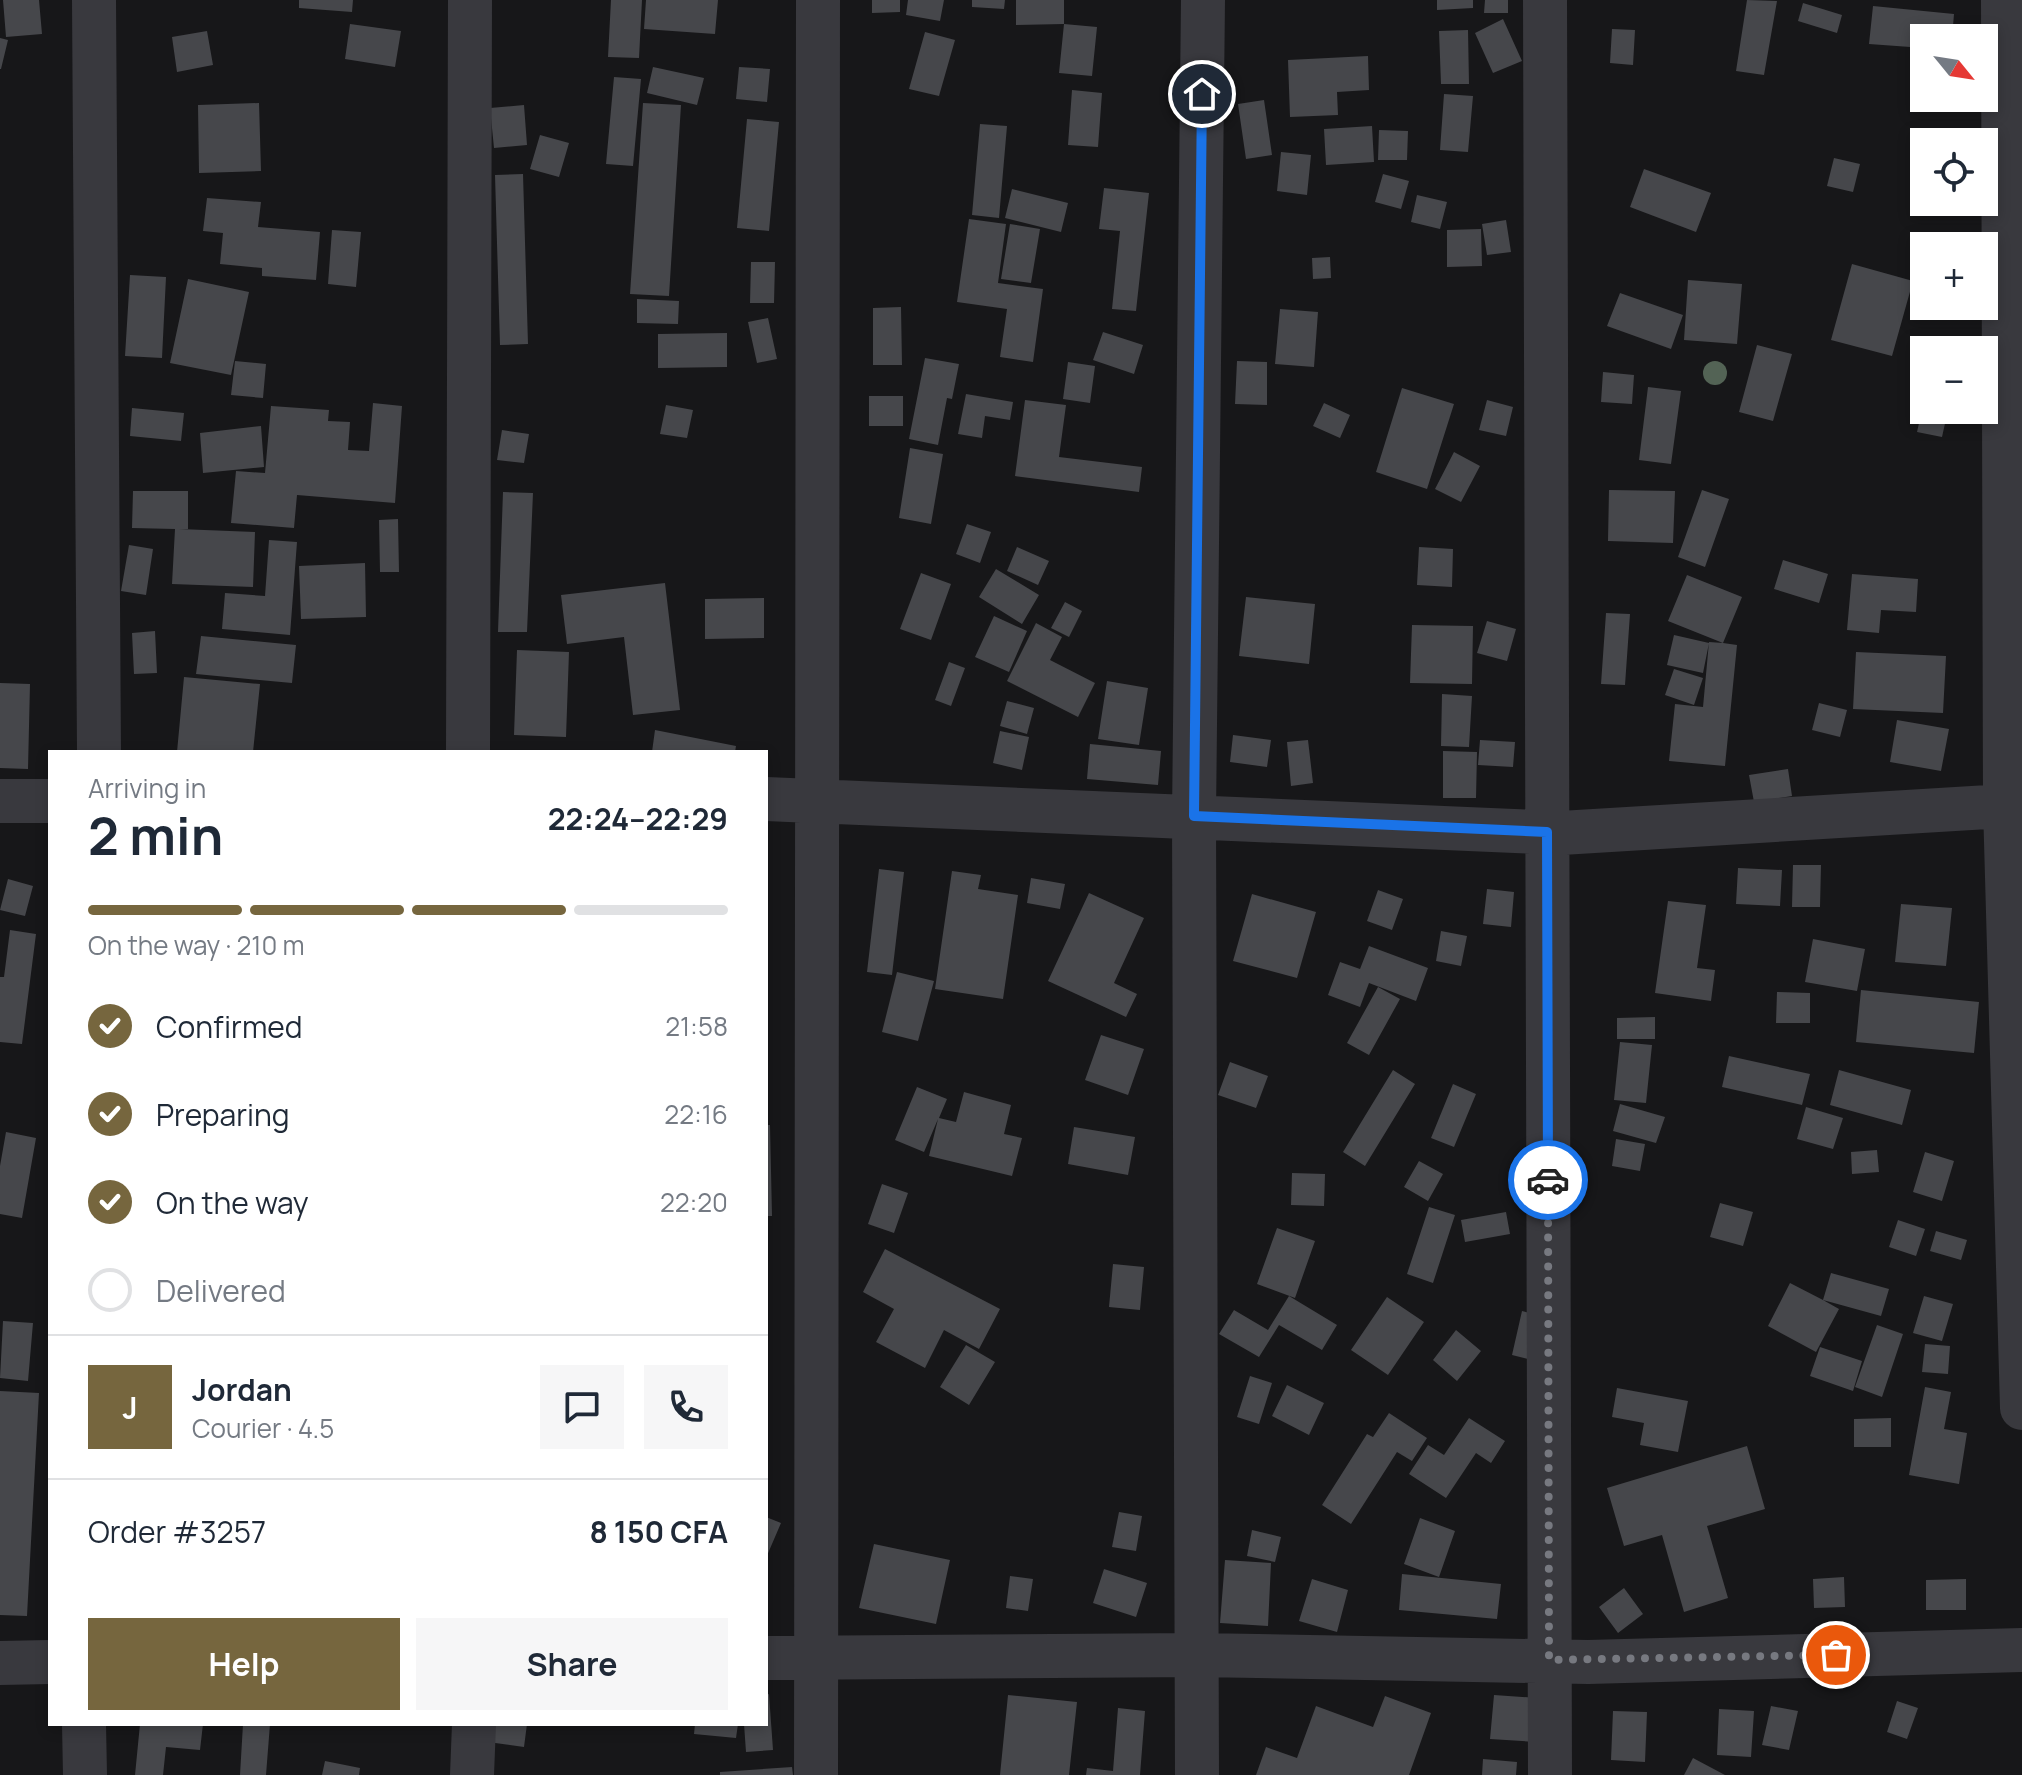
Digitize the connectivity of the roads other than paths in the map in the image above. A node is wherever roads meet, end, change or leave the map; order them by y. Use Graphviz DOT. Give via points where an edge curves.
graph roads {
  1 [pos="94,0"];
  2 [pos="470,0"];
  3 [pos="818,0"];
  4 [pos="1203,0"];
  5 [pos="1545,0"];
  6 [pos="2003,0"];
  7 [pos="99,750"];
  8 [pos="468,750"];
  9 [pos="768,799"];
  10 [pos="817,799"];
  11 [pos="0,801"];
  12 [pos="48,801"];
  13 [pos="2013,806"];
  14 [pos="1194,816"];
  15 [pos="1547,832"];
  16 [pos="2022,1408"];
  17 [pos="2022,1650"];
  18 [pos="1199,1655"];
  19 [pos="768,1658"];
  20 [pos="816,1658"];
  21 [pos="1549,1660"];
  22 [pos="48,1662"];
  23 [pos="0,1663"];
  24 [pos="84,1726"];
  25 [pos="474,1726"];
  26 [pos="85,1775"];
  27 [pos="472,1775"];
  28 [pos="816,1775"];
  29 [pos="1197,1775"];
  30 [pos="1550,1775"];
  1 -- 7 [label="street"];
  2 -- 8 [label="street"];
  3 -- 10 [label="street"];
  4 -- 14 [label="street"];
  5 -- 15 [label="street"];
  6 -- 13 [label="street"];
  9 -- 10 [label="street"];
  10 -- 14 [label="street"];
  10 -- 20 [label="street"];
  11 -- 12 [label="street"];
  13 -- 15 [label="street"];
  13 -- 16 [label="street"];
  14 -- 15 [label="street"];
  14 -- 18 [label="street"];
  15 -- 21 [label="street"];
  17 -- 21 [label="street"];
  18 -- 20 [label="street"];
  18 -- 21 [label="street"];
  18 -- 29 [label="street"];
  19 -- 20 [label="street"];
  20 -- 28 [label="street"];
  21 -- 30 [label="street"];
  22 -- 23 [label="street"];
  24 -- 26 [label="street"];
  25 -- 27 [label="street"];
}
